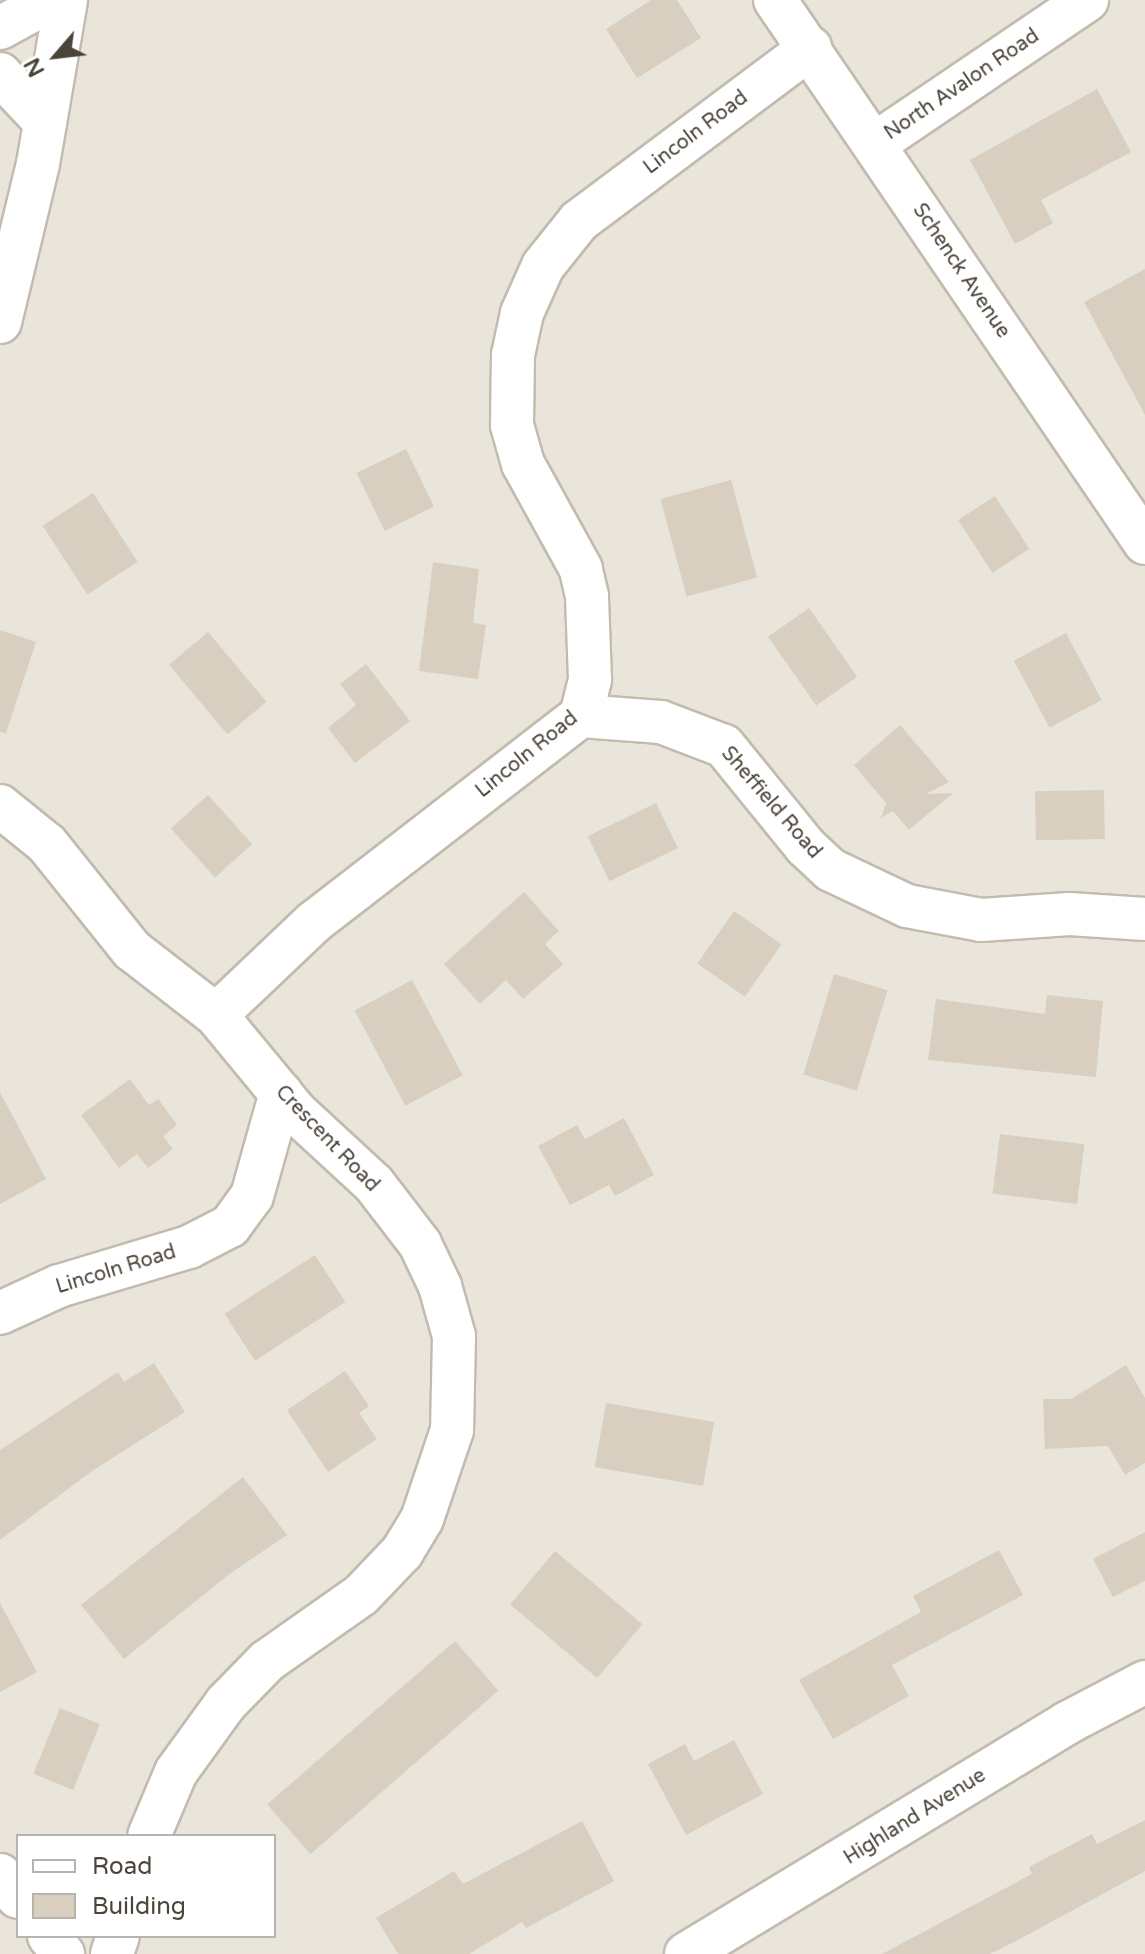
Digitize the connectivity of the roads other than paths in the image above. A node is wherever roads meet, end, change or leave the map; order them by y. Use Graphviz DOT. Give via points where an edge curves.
graph roads {
  1 [pos="51,0"];
  2 [pos="66,0"];
  3 [pos="775,0"];
  4 [pos="1087,0"];
  5 [pos="0,28"];
  6 [pos="810,48"];
  7 [pos="0,74"];
  8 [pos="45,122"];
  9 [pos="876,143"];
  10 [pos="0,322"];
  11 [pos="1145,543"];
  12 [pos="581,716"];
  13 [pos="0,806"];
  14 [pos="1145,919"];
  15 [pos="216,1015"];
  16 [pos="281,1093"];
  17 [pos="0,1313"];
  18 [pos="1145,1682"];
  19 [pos="150,1834"];
  20 [pos="0,1875"];
  21 [pos="16,1895"];
  22 [pos="51,1938"];
  23 [pos="63,1954"];
  24 [pos="686,1954"];
  1 -- 5 [label="street"];
  2 -- 8 [label="street"];
  3 -- 6 [label="street, Schenck Avenue"];
  4 -- 9 [label="street, North Avalon Road"];
  6 -- 9 [label="street, Schenck Avenue"];
  6 -- 12 [label="street, Lincoln Road" via="579,221 543,266 522,313 513,355 512,425 523,464 581,569 590,679"];
  7 -- 8 [label="street"];
  8 -- 10 [label="street"];
  9 -- 11 [label="street, Schenck Avenue"];
  12 -- 14 [label="street, Sheffield Road" via="661,722 724,746 831,870 907,906 981,920 1070,914"];
  12 -- 15 [label="street, Lincoln Road" via="314,922"];
  13 -- 15 [label="street, Crescent Road" via="47,844 132,950"];
  15 -- 16 [label="street, Crescent Road"];
  16 -- 17 [label="street, Lincoln Road" via="252,1196 230,1226 189,1247 59,1286"];
  16 -- 19 [label="street, Crescent Road" via="374,1184 420,1244 440,1286 454,1336 452,1430 422,1519 402,1552 361,1595 267,1661 226,1703 176,1772"];
  18 -- 24 [label="street, Highland Avenue" via="1067,1723"];
  20 -- 21 [label="street"];
  22 -- 23 [label="street"];
}
